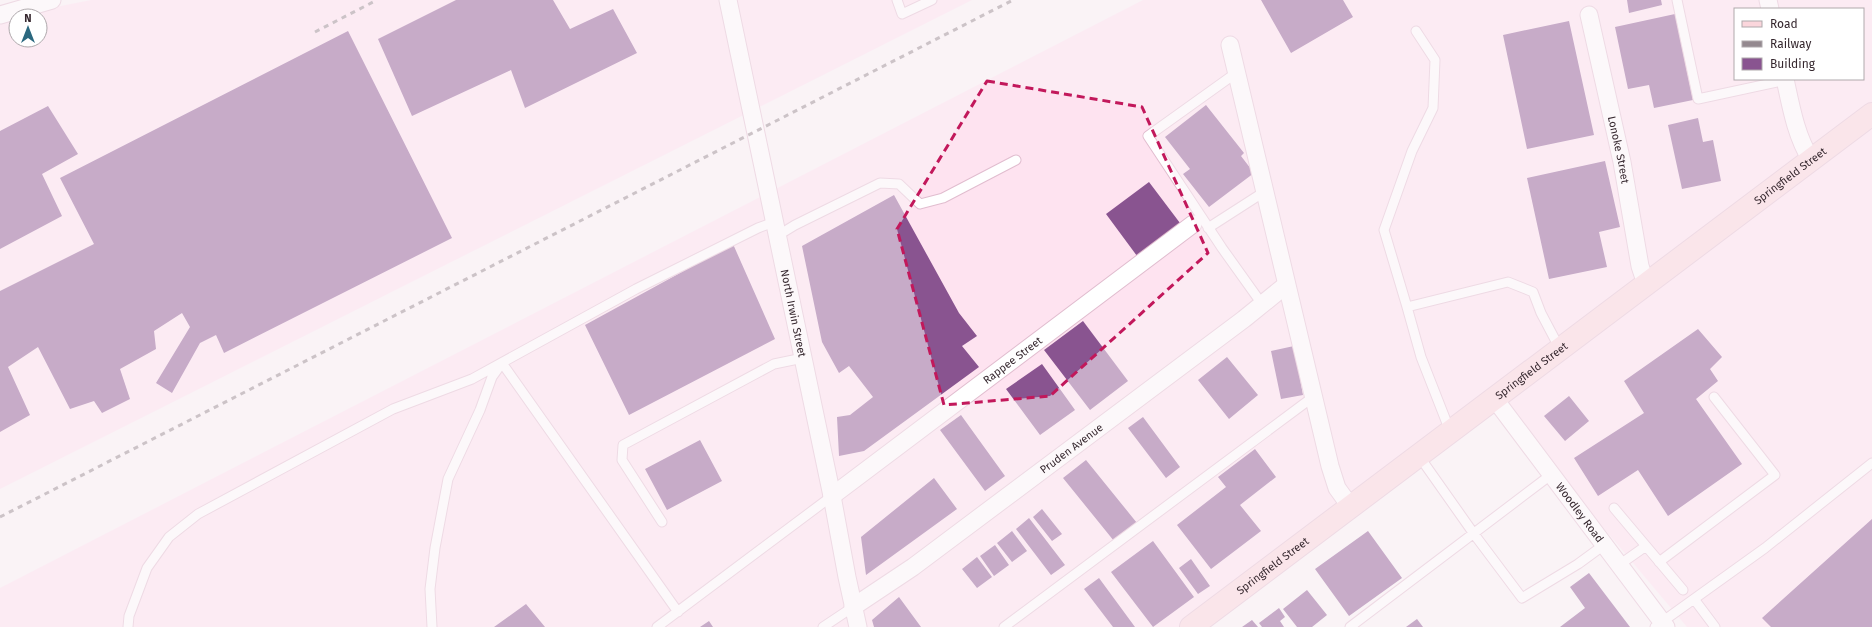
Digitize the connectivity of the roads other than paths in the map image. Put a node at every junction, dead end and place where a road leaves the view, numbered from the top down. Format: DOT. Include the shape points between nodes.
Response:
graph roads {
  1 [pos="52,0"];
  2 [pos="728,0"];
  3 [pos="897,0"];
  4 [pos="932,0"];
  5 [pos="1677,0"];
  6 [pos="0,15"];
  7 [pos="1589,15"];
  8 [pos="1416,31"];
  9 [pos="1230,45"];
  10 [pos="1236,73"];
  11 [pos="1781,80"];
  12 [pos="1785,80"];
  13 [pos="1872,114"];
  14 [pos="1016,160"];
  15 [pos="1811,160"];
  16 [pos="1264,192"];
  17 [pos="1200,226"];
  18 [pos="776,229"];
  19 [pos="1650,283"];
  20 [pos="1286,285"];
  21 [pos="1262,304"];
  22 [pos="1407,307"];
  23 [pos="1560,349"];
  24 [pos="803,358"];
  25 [pos="502,363"];
  26 [pos="1313,397"];
  27 [pos="1714,397"];
  28 [pos="1494,398"];
  29 [pos="1450,431"];
  30 [pos="1418,454"];
  31 [pos="1872,463"];
  32 [pos="1552,474"];
  33 [pos="832,496"];
  34 [pos="1350,506"];
  35 [pos="1614,508"];
  36 [pos="662,522"];
  37 [pos="1474,534"];
  38 [pos="1604,546"];
  39 [pos="1646,546"];
  40 [pos="1659,562"];
  41 [pos="1619,564"];
  42 [pos="1683,590"];
  43 [pos="1694,599"];
  44 [pos="854,607"];
  45 [pos="678,612"];
  46 [pos="1661,625"];
  47 [pos="128,627"];
  48 [pos="432,627"];
  49 [pos="657,627"];
  50 [pos="823,627"];
  51 [pos="858,627"];
  52 [pos="1004,627"];
  53 [pos="1191,627"];
  54 [pos="1350,627"];
  55 [pos="1715,627"];
  1 -- 6 [label="street"];
  2 -- 18 [label="street, North Irwin Street"];
  3 -- 4 [label="lane" via="902,14"];
  5 -- 11 [label="lane" via="1698,99"];
  7 -- 19 [label="street, Lonoke Street" via="1622,162 1640,266"];
  8 -- 22 [label="lane" via="1435,60 1433,108 1412,151 1384,230"];
  9 -- 10 [label="street"];
  10 -- 16 [label="street"];
  10 -- 17 [label="lane" via="1148,136"];
  12 -- 15 [label="street" via="1803,148"];
  13 -- 15 [label="main road, Springfield Street"];
  14 -- 18 [label="lane" via="943,198 920,204 899,184 880,183 795,225"];
  15 -- 19 [label="main road, Springfield Street"];
  16 -- 17 [label="lane"];
  16 -- 20 [label="street"];
  17 -- 21 [label="lane"];
  17 -- 33 [label="street, Rappee Street"];
  18 -- 24 [label="street, North Irwin Street"];
  18 -- 25 [label="lane" via="758,228 636,289"];
  19 -- 23 [label="main road, Springfield Street"];
  20 -- 21 [label="street, Pruden Avenue"];
  20 -- 26 [label="street"];
  21 -- 44 [label="street, Pruden Avenue" via="913,567"];
  22 -- 23 [label="lane" via="1508,282 1533,292"];
  22 -- 29 [label="lane" via="1421,357"];
  23 -- 28 [label="main road, Springfield Street"];
  24 -- 33 [label="street, North Irwin Street"];
  24 -- 36 [label="lane" via="774,364 623,445 622,460"];
  25 -- 45 [label="lane"];
  25 -- 47 [label="lane" via="472,380 393,409 198,514 169,536 147,568 129,616"];
  25 -- 48 [label="lane" via="492,377 480,410 448,479 431,575"];
  26 -- 34 [label="street" via="1337,488"];
  26 -- 52 [label="lane"];
  27 -- 40 [label="lane" via="1775,475"];
  28 -- 29 [label="main road, Springfield Street"];
  28 -- 32 [label="street, Woodley Road"];
  29 -- 30 [label="main road, Springfield Street"];
  30 -- 34 [label="main road, Springfield Street"];
  30 -- 37 [label="lane"];
  31 -- 43 [label="lane" via="1765,548"];
  32 -- 37 [label="lane"];
  32 -- 38 [label="street, Woodley Road"];
  33 -- 44 [label="street, North Irwin Street"];
  33 -- 45 [label="lane"];
  34 -- 53 [label="main road, Springfield Street"];
  35 -- 39 [label="lane"];
  37 -- 38 [label="lane" via="1522,598"];
  37 -- 54 [label="lane"];
  38 -- 41 [label="street, Woodley Road"];
  39 -- 40 [label="lane"];
  39 -- 41 [label="lane"];
  40 -- 42 [label="lane"];
  41 -- 46 [label="street, Woodley Road"];
  43 -- 46 [label="lane"];
  43 -- 55 [label="lane"];
  44 -- 50 [label="lane"];
  44 -- 51 [label="street, North Irwin Street"];
  45 -- 49 [label="lane"];
}
